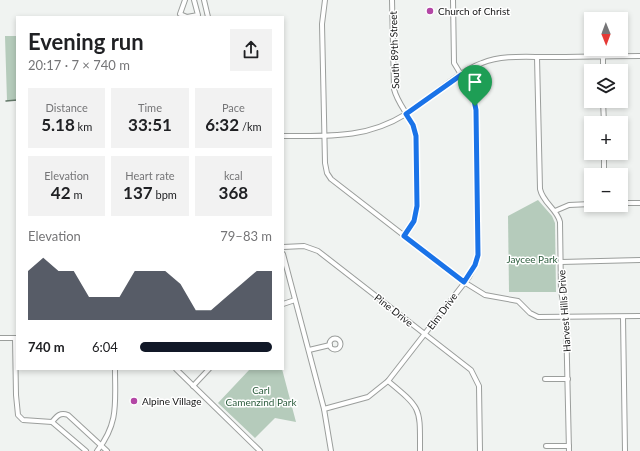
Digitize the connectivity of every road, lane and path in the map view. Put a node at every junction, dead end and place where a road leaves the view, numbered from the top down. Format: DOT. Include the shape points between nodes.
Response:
graph roads {
  1 [pos="185,0"];
  2 [pos="194,0"];
  3 [pos="204,0"];
  4 [pos="325,0"];
  5 [pos="392,0"];
  6 [pos="453,0"];
  7 [pos="185,16"];
  8 [pos="192,16"];
  9 [pos="208,16"];
  10 [pos="603,56"];
  11 [pos="628,56"];
  12 [pos="640,56"];
  13 [pos="537,57"];
  14 [pos="603,64"];
  15 [pos="461,75"];
  16 [pos="406,114"];
  17 [pos="284,136"];
  18 [pos="324,136"];
  19 [pos="628,203"];
  20 [pos="640,203"];
  21 [pos="584,204"];
  22 [pos="555,211"];
  23 [pos="404,236"];
  24 [pos="284,247"];
  25 [pos="284,258"];
  26 [pos="640,260"];
  27 [pos="560,262"];
  28 [pos="464,282"];
  29 [pos="295,300"];
  30 [pos="284,304"];
  31 [pos="640,316"];
  32 [pos="623,317"];
  33 [pos="566,318"];
  34 [pos="425,334"];
  35 [pos="0,338"];
  36 [pos="16,338"];
  37 [pos="330,345"];
  38 [pos="309,350"];
  39 [pos="115,370"];
  40 [pos="177,370"];
  41 [pos="208,370"];
  42 [pos="545,379"];
  43 [pos="568,379"];
  44 [pos="388,381"];
  45 [pos="193,386"];
  46 [pos="324,409"];
  47 [pos="52,422"];
  48 [pos="101,445"];
  49 [pos="546,446"];
  50 [pos="569,448"];
  51 [pos="86,451"];
  52 [pos="96,451"];
  53 [pos="107,451"];
  54 [pos="260,451"];
  55 [pos="331,451"];
  56 [pos="420,451"];
  57 [pos="480,451"];
  58 [pos="625,451"];
  1 -- 7 [label="street" via="180,14"];
  2 -- 8 [label="street" via="198,15"];
  3 -- 9 [label="street"];
  4 -- 18 [label="street" via="322,24"];
  5 -- 16 [label="street, South 89th Street" via="394,85 396,97"];
  6 -- 15 [label="street, Elm Drive" via="454,60"];
  10 -- 13 [label="street"];
  10 -- 14 [label="street"];
  11 -- 12 [label="street"];
  13 -- 15 [label="street" via="489,61"];
  13 -- 22 [label="street, Harvest Hills Drive" via="540,187 544,199"];
  15 -- 16 [label="street"];
  15 -- 28 [label="street, Elm Drive" via="473,95 476,110 478,208 478,255"];
  16 -- 18 [label="street" via="365,133"];
  16 -- 23 [label="street, South 89th Street" via="416,136 417,202 414,221"];
  17 -- 18 [label="street"];
  18 -- 23 [label="street" via="325,167 330,178"];
  19 -- 20 [label="street"];
  21 -- 22 [label="street" via="569,205"];
  22 -- 27 [label="street, Harvest Hills Drive" via="560,222"];
  23 -- 28 [label="street"];
  24 -- 34 [label="street, Pine Drive" via="300,245 318,251"];
  25 -- 29 [label="street"];
  26 -- 27 [label="street"];
  27 -- 33 [label="street, Harvest Hills Drive" via="561,291"];
  28 -- 33 [label="street" via="485,295 518,301 536,316"];
  28 -- 34 [label="street, Elm Drive"];
  29 -- 30 [label="street"];
  29 -- 38 [label="street"];
  31 -- 32 [label="street"];
  32 -- 33 [label="street"];
  32 -- 58 [label="street"];
  33 -- 43 [label="street, Harvest Hills Drive"];
  34 -- 44 [label="street, Elm Drive"];
  34 -- 57 [label="street, Pine Drive" via="468,367 477,378 480,391"];
  35 -- 36 [label="street"];
  36 -- 47 [label="street" via="18,415 24,420"];
  37 -- 38 [label="street"];
  38 -- 46 [label="street"];
  39 -- 48 [label="street" via="114,420 109,434"];
  40 -- 45 [label="street"];
  41 -- 45 [label="street"];
  42 -- 43 [label="street"];
  43 -- 50 [label="street, Harvest Hills Drive"];
  44 -- 46 [label="street, Elm Drive" via="368,397"];
  44 -- 56 [label="street" via="412,401 417,409 420,419"];
  45 -- 54 [label="street"];
  46 -- 55 [label="street"];
  47 -- 48 [label="street" via="58,415 68,415"];
  47 -- 51 [label="street"];
  48 -- 52 [label="street"];
  48 -- 53 [label="street"];
  49 -- 50 [label="street"];
}
